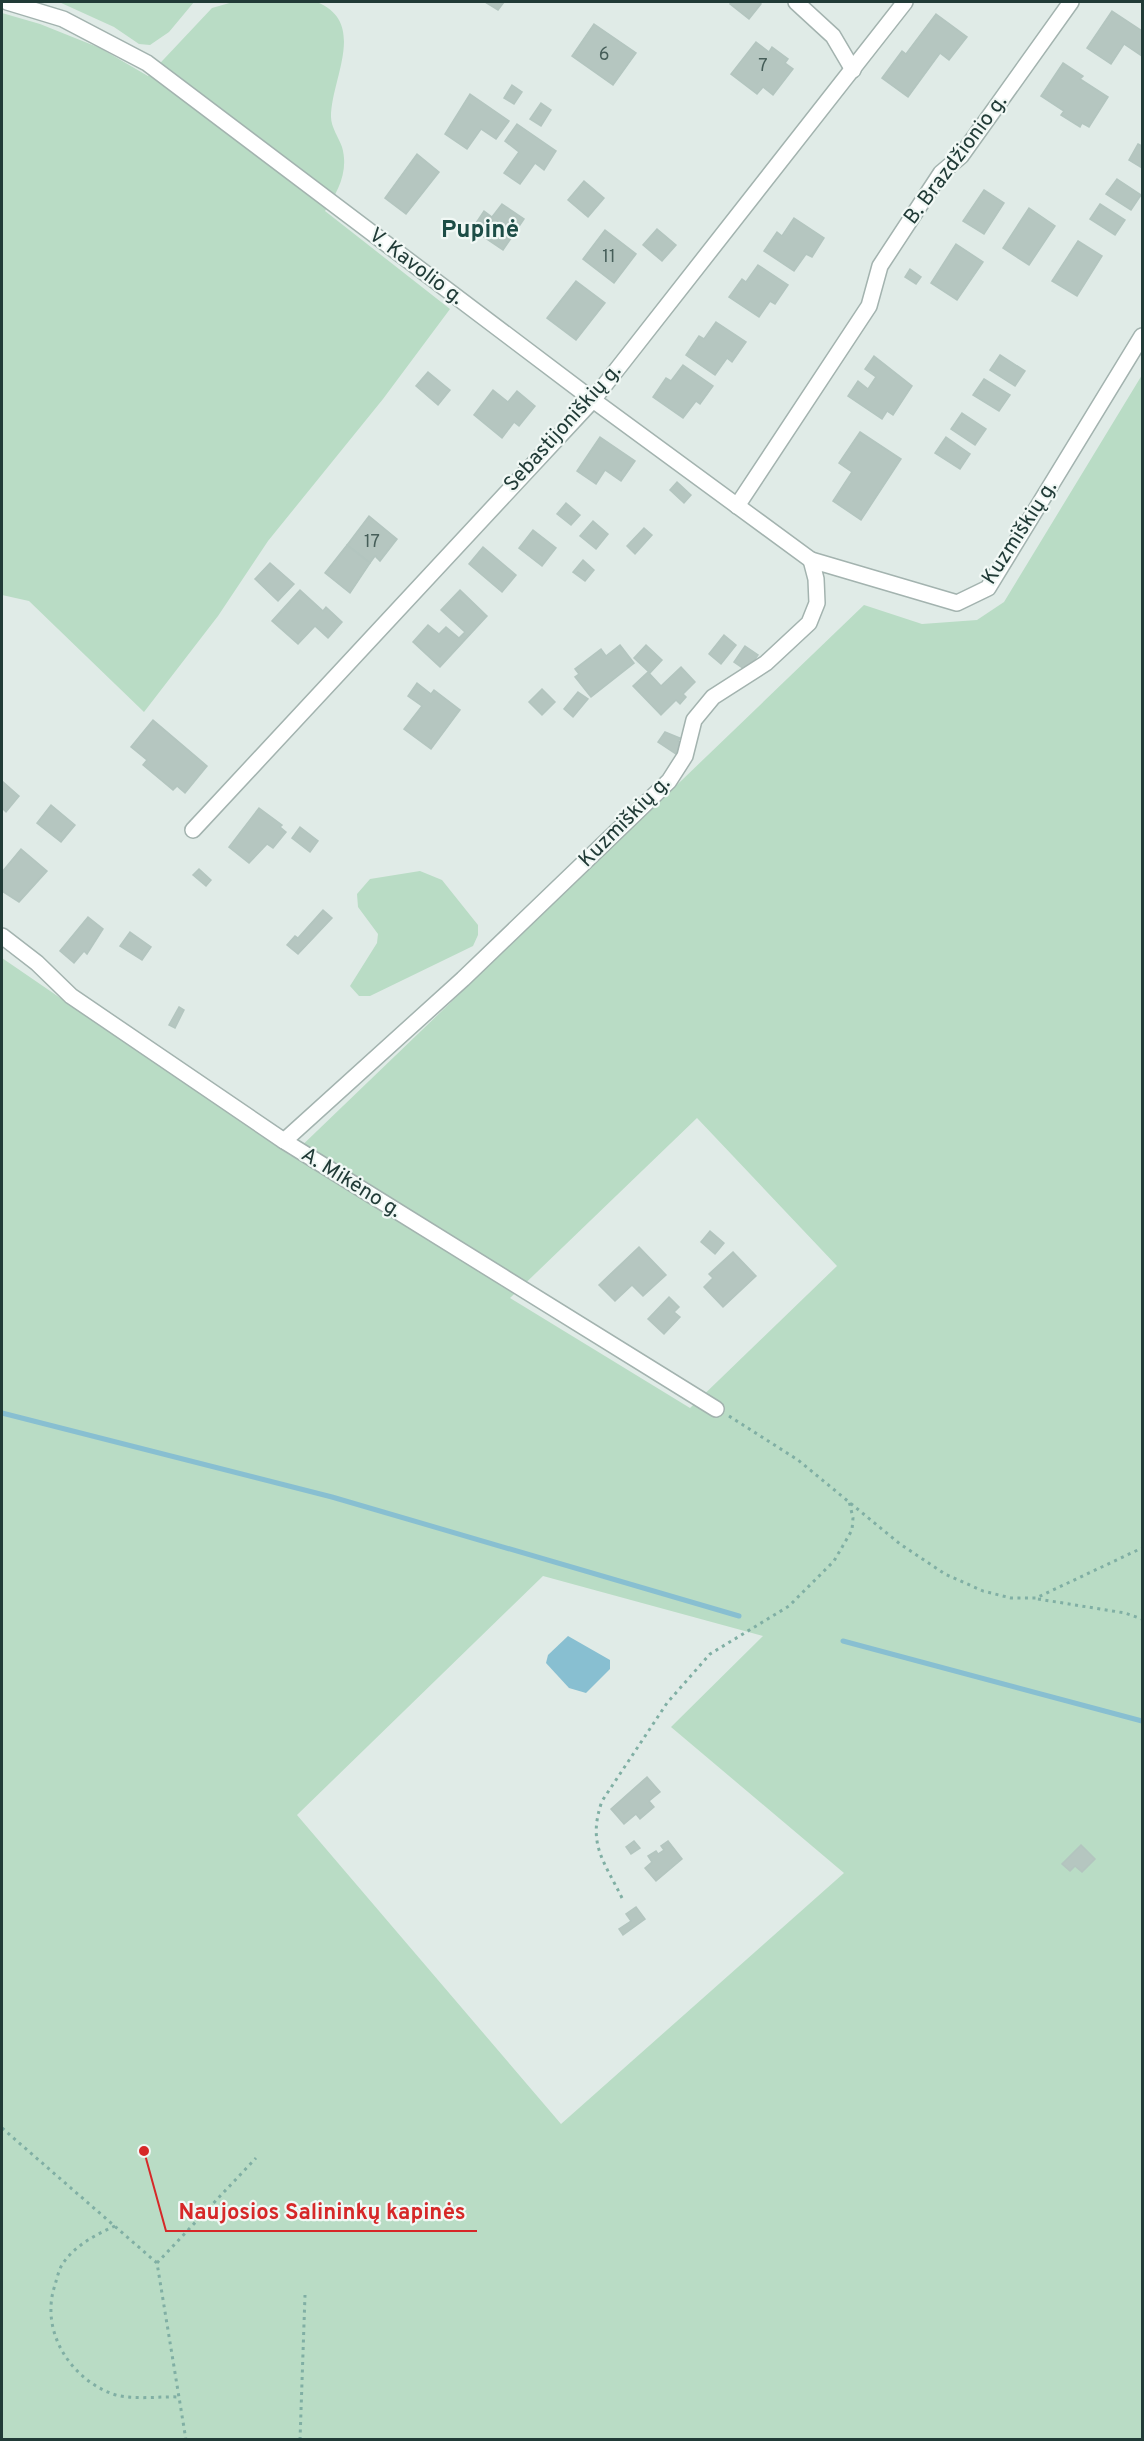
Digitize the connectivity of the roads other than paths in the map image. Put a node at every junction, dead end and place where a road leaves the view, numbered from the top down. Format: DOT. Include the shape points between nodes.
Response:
graph roads {
  1 [pos="7,2"];
  2 [pos="796,2"];
  3 [pos="905,2"];
  4 [pos="1071,2"];
  5 [pos="853,70"];
  6 [pos="1143,336"];
  7 [pos="593,400"];
  8 [pos="737,506"];
  9 [pos="811,560"];
  10 [pos="193,830"];
  11 [pos="2,936"];
  12 [pos="284,1141"];
  13 [pos="716,1408"];
  1 -- 7 [label="street, V. Kavolio g." via="63,19 147,63"];
  2 -- 5 [label="street" via="833,36"];
  3 -- 5 [label="street, Sebastijoniškių g."];
  4 -- 8 [label="street, B. Brazdžionio g." via="961,156 941,173 880,266 869,306"];
  5 -- 7 [label="street, Sebastijoniškių g."];
  6 -- 9 [label="street, Kuzmiškių g." via="988,588 957,603"];
  7 -- 8 [label="street, V. Kavolio g."];
  7 -- 10 [label="street, Sebastijoniškių g."];
  8 -- 9 [label="street, V. Kavolio g."];
  9 -- 12 [label="street, Kuzmiškių g." via="817,603 809,623 766,663 713,697 694,720 685,756 669,781 463,979"];
  11 -- 12 [label="street, A. Mikėno g." via="71,996"];
  12 -- 13 [label="street, A. Mikėno g."];
}
